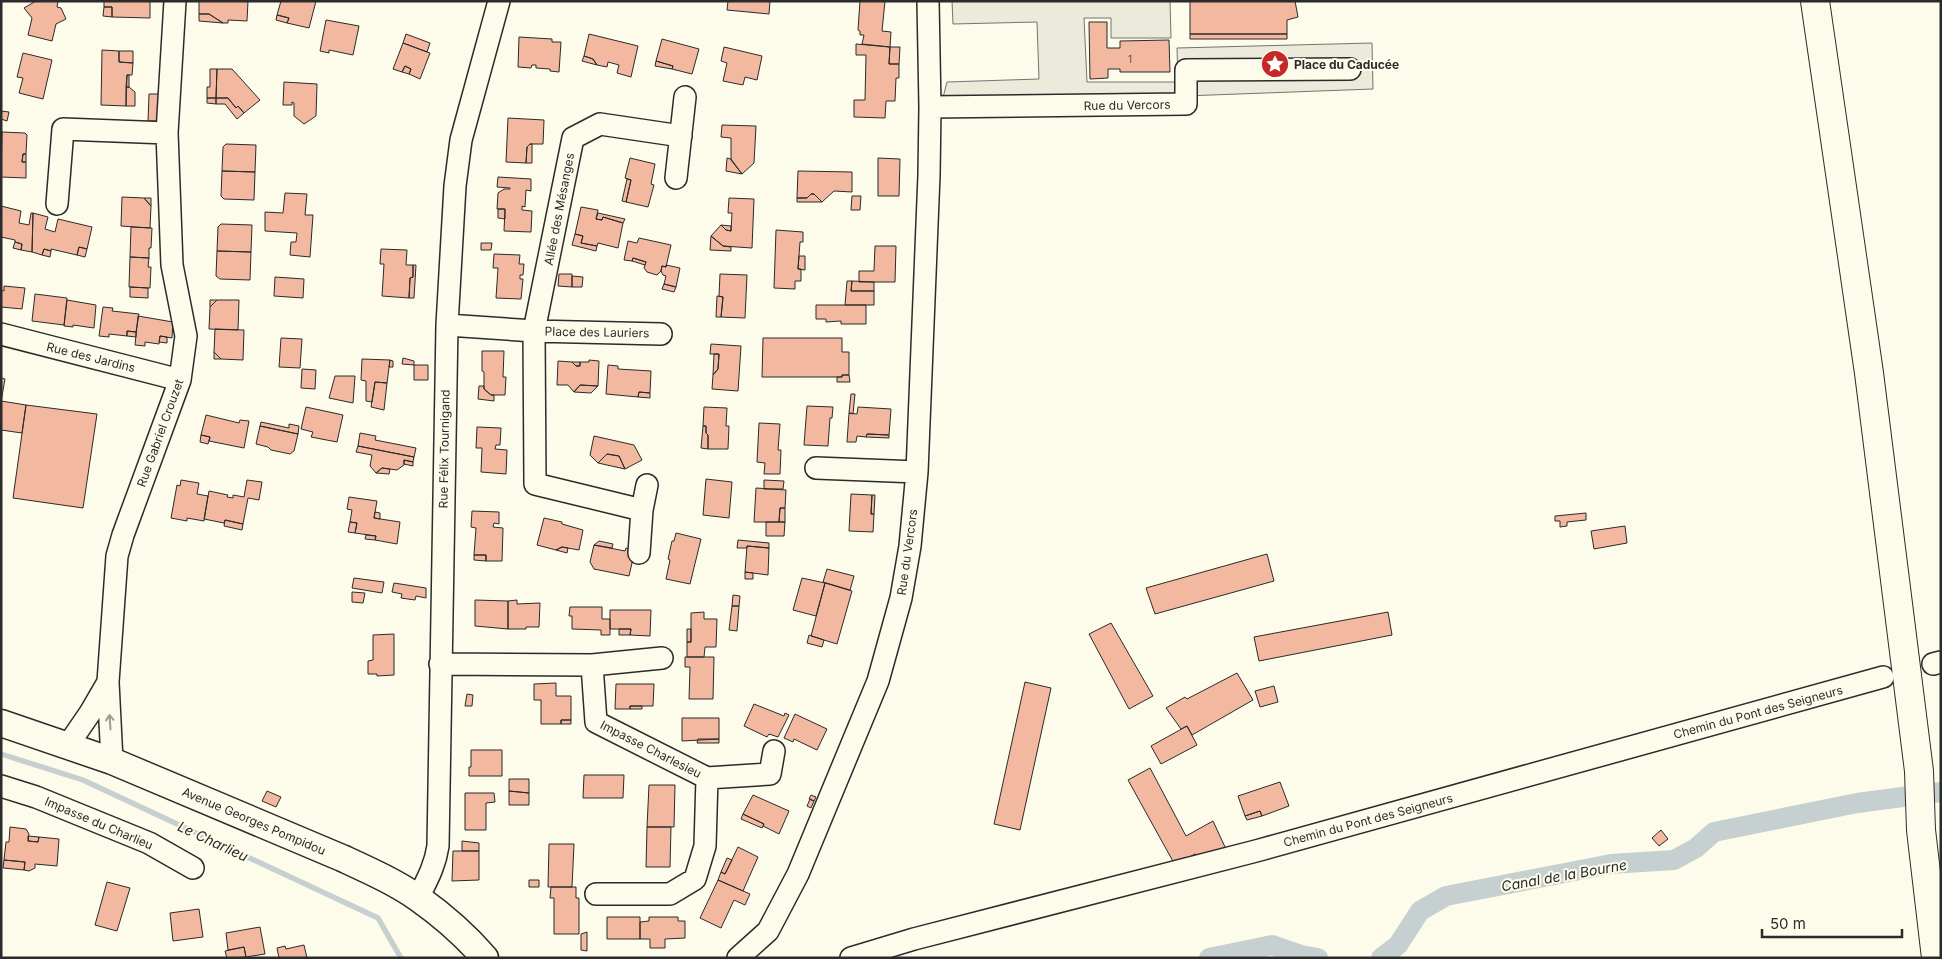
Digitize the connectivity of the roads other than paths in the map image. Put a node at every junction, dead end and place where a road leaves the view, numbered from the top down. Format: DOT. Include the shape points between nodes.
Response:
graph roads {
  1 [pos="175,1"];
  2 [pos="499,1"];
  3 [pos="928,1"];
  4 [pos="1806,1"];
  5 [pos="1815,1"];
  6 [pos="1825,1"];
  7 [pos="1350,69"];
  8 [pos="1827,82"];
  9 [pos="685,97"];
  10 [pos="930,107"];
  11 [pos="167,133"];
  12 [pos="681,136"];
  13 [pos="676,178"];
  14 [pos="57,204"];
  15 [pos="447,325"];
  16 [pos="534,331"];
  17 [pos="1,334"];
  18 [pos="661,334"];
  19 [pos="180,380"];
  20 [pos="816,468"];
  21 [pos="917,472"];
  22 [pos="647,485"];
  23 [pos="642,510"];
  24 [pos="639,553"];
  25 [pos="662,658"];
  26 [pos="440,664"];
  27 [pos="592,664"];
  28 [pos="1882,677"];
  29 [pos="108,682"];
  30 [pos="1,723"];
  31 [pos="68,744"];
  32 [pos="774,751"];
  33 [pos="112,761"];
  34 [pos="1919,771"];
  35 [pos="707,778"];
  36 [pos="1,786"];
  37 [pos="193,868"];
  38 [pos="596,894"];
  39 [pos="1941,894"];
  40 [pos="418,898"];
  41 [pos="485,958"];
  42 [pos="738,958"];
  43 [pos="851,958"];
  44 [pos="1936,958"];
  1 -- 11 [label="street, Rue Gabriel Crouzet"];
  2 -- 15 [label="street, Rue Félix Tournigand" via="461,140 455,186"];
  3 -- 10 [label="street, Rue du Vercors"];
  4 -- 8 [label="highway"];
  5 -- 8 [label="highway"];
  6 -- 8 [label="highway"];
  7 -- 10 [label="street, Rue du Vercors" via="1186,70 1186,104"];
  8 -- 34 [label="highway" via="1869,373"];
  9 -- 12 [label="street"];
  10 -- 21 [label="street, Rue du Vercors"];
  11 -- 14 [label="street" via="62,129"];
  11 -- 19 [label="street, Rue Gabriel Crouzet" via="172,265 186,336"];
  12 -- 13 [label="street"];
  12 -- 16 [label="street, Allée des Mésanges" via="600,124 573,138"];
  15 -- 16 [label="street, Place des Lauriers"];
  15 -- 26 [label="street, Rue Félix Tournigand"];
  16 -- 18 [label="street, Place des Lauriers"];
  16 -- 23 [label="street" via="536,484"];
  17 -- 19 [label="street, Rue des Jardins"];
  19 -- 29 [label="street, Rue Gabriel Crouzet" via="117,556"];
  20 -- 21 [label="street"];
  21 -- 42 [label="street, Rue du Vercors" via="901,598 878,681 788,895 768,930"];
  22 -- 23 [label="street"];
  23 -- 24 [label="street"];
  25 -- 27 [label="street"];
  26 -- 27 [label="street"];
  26 -- 40 [label="street, Rue Félix Tournigand" via="438,846 430,878"];
  27 -- 35 [label="street, Impasse Charlesieu" via="596,722"];
  28 -- 43 [label="street, Chemin du Pont des Seigneurs"];
  29 -- 31 [label="street, Rue Gabriel Crouzet"];
  33 -- 29 [label="street, Rue Gabriel Crouzet, one-way"];
  30 -- 31 [label="main road, Avenue Georges Pompidou"];
  31 -- 33 [label="main road, Avenue Georges Pompidou"];
  32 -- 35 [label="street" via="770,774"];
  33 -- 40 [label="main road, Avenue Georges Pompidou" via="342,858"];
  34 -- 39 [label="highway" via="1933,828"];
  34 -- 44 [label="highway"];
  35 -- 38 [label="street, Impasse Charlesieu" via="706,846 695,879 670,894"];
  36 -- 37 [label="street, Impasse du Charlieu" via="149,843"];
  40 -- 41 [label="main road, Avenue Georges Pompidou"];
}
